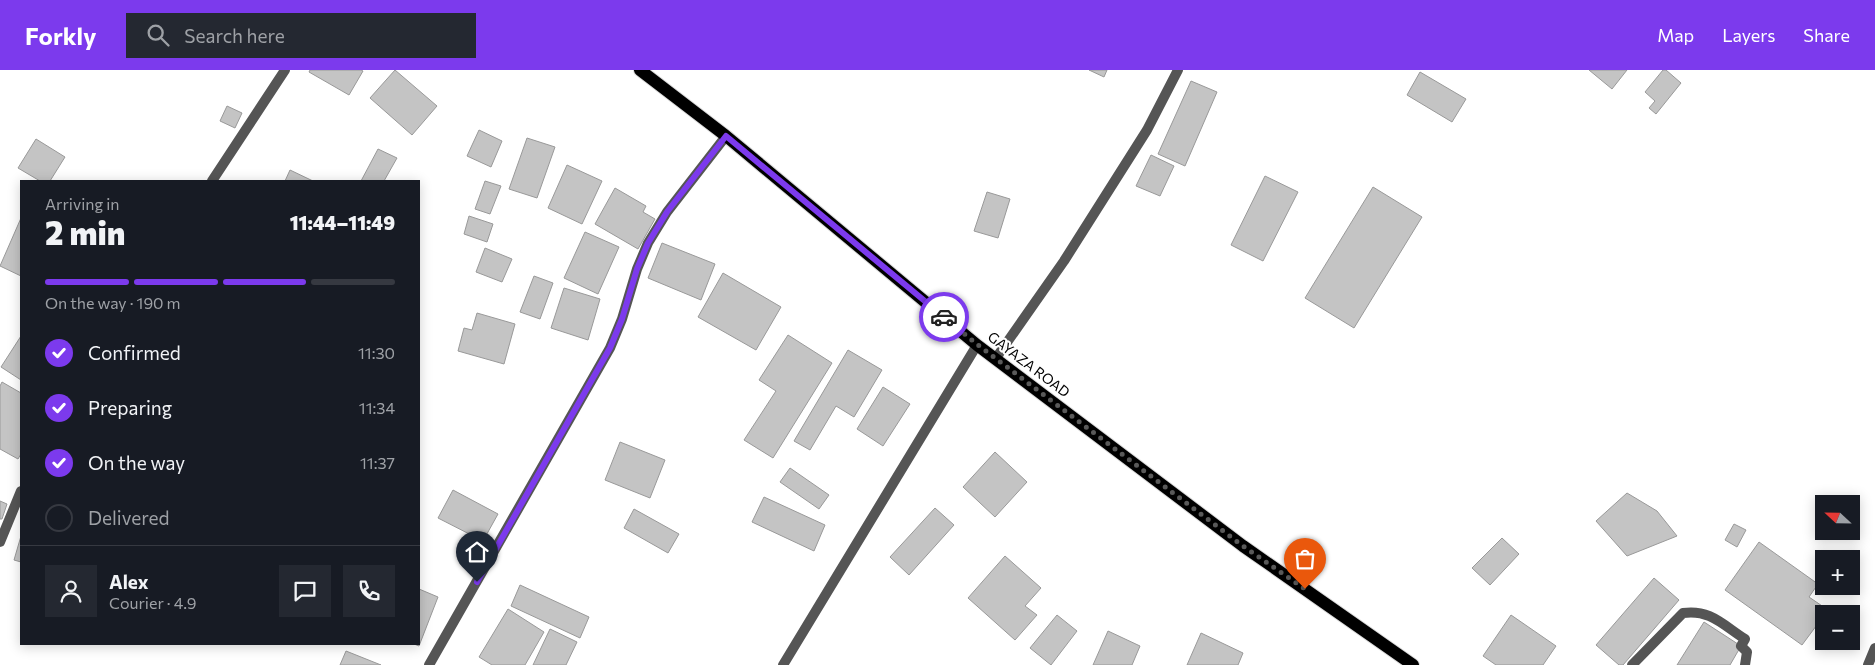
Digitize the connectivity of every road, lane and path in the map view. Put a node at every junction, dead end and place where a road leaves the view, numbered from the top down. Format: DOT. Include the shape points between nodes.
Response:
graph roads {
  1 [pos="285,70"];
  2 [pos="640,70"];
  3 [pos="1178,70"];
  4 [pos="726,136"];
  5 [pos="213,180"];
  6 [pos="978,345"];
  7 [pos="996,358"];
  8 [pos="20,493"];
  9 [pos="0,542"];
  10 [pos="1875,648"];
  11 [pos="429,665"];
  12 [pos="783,665"];
  13 [pos="1413,665"];
  14 [pos="1632,665"];
  15 [pos="1746,665"];
  16 [pos="1868,665"];
  1 -- 5 [label="street"];
  2 -- 4 [label="main road, GAYAZA ROAD"];
  3 -- 7 [label="street" via="1147,130 1069,253"];
  4 -- 6 [label="main road, GAYAZA ROAD"];
  4 -- 11 [label="street" via="667,212 648,243 610,348"];
  6 -- 7 [label="main road, GAYAZA ROAD"];
  6 -- 12 [label="street"];
  7 -- 13 [label="main road, GAYAZA ROAD" via="1243,546"];
  8 -- 9 [label="street"];
  10 -- 16 [label="street"];
  14 -- 15 [label="street" via="1683,613 1694,611 1706,613 1745,639 1742,646 1747,652"];
}
